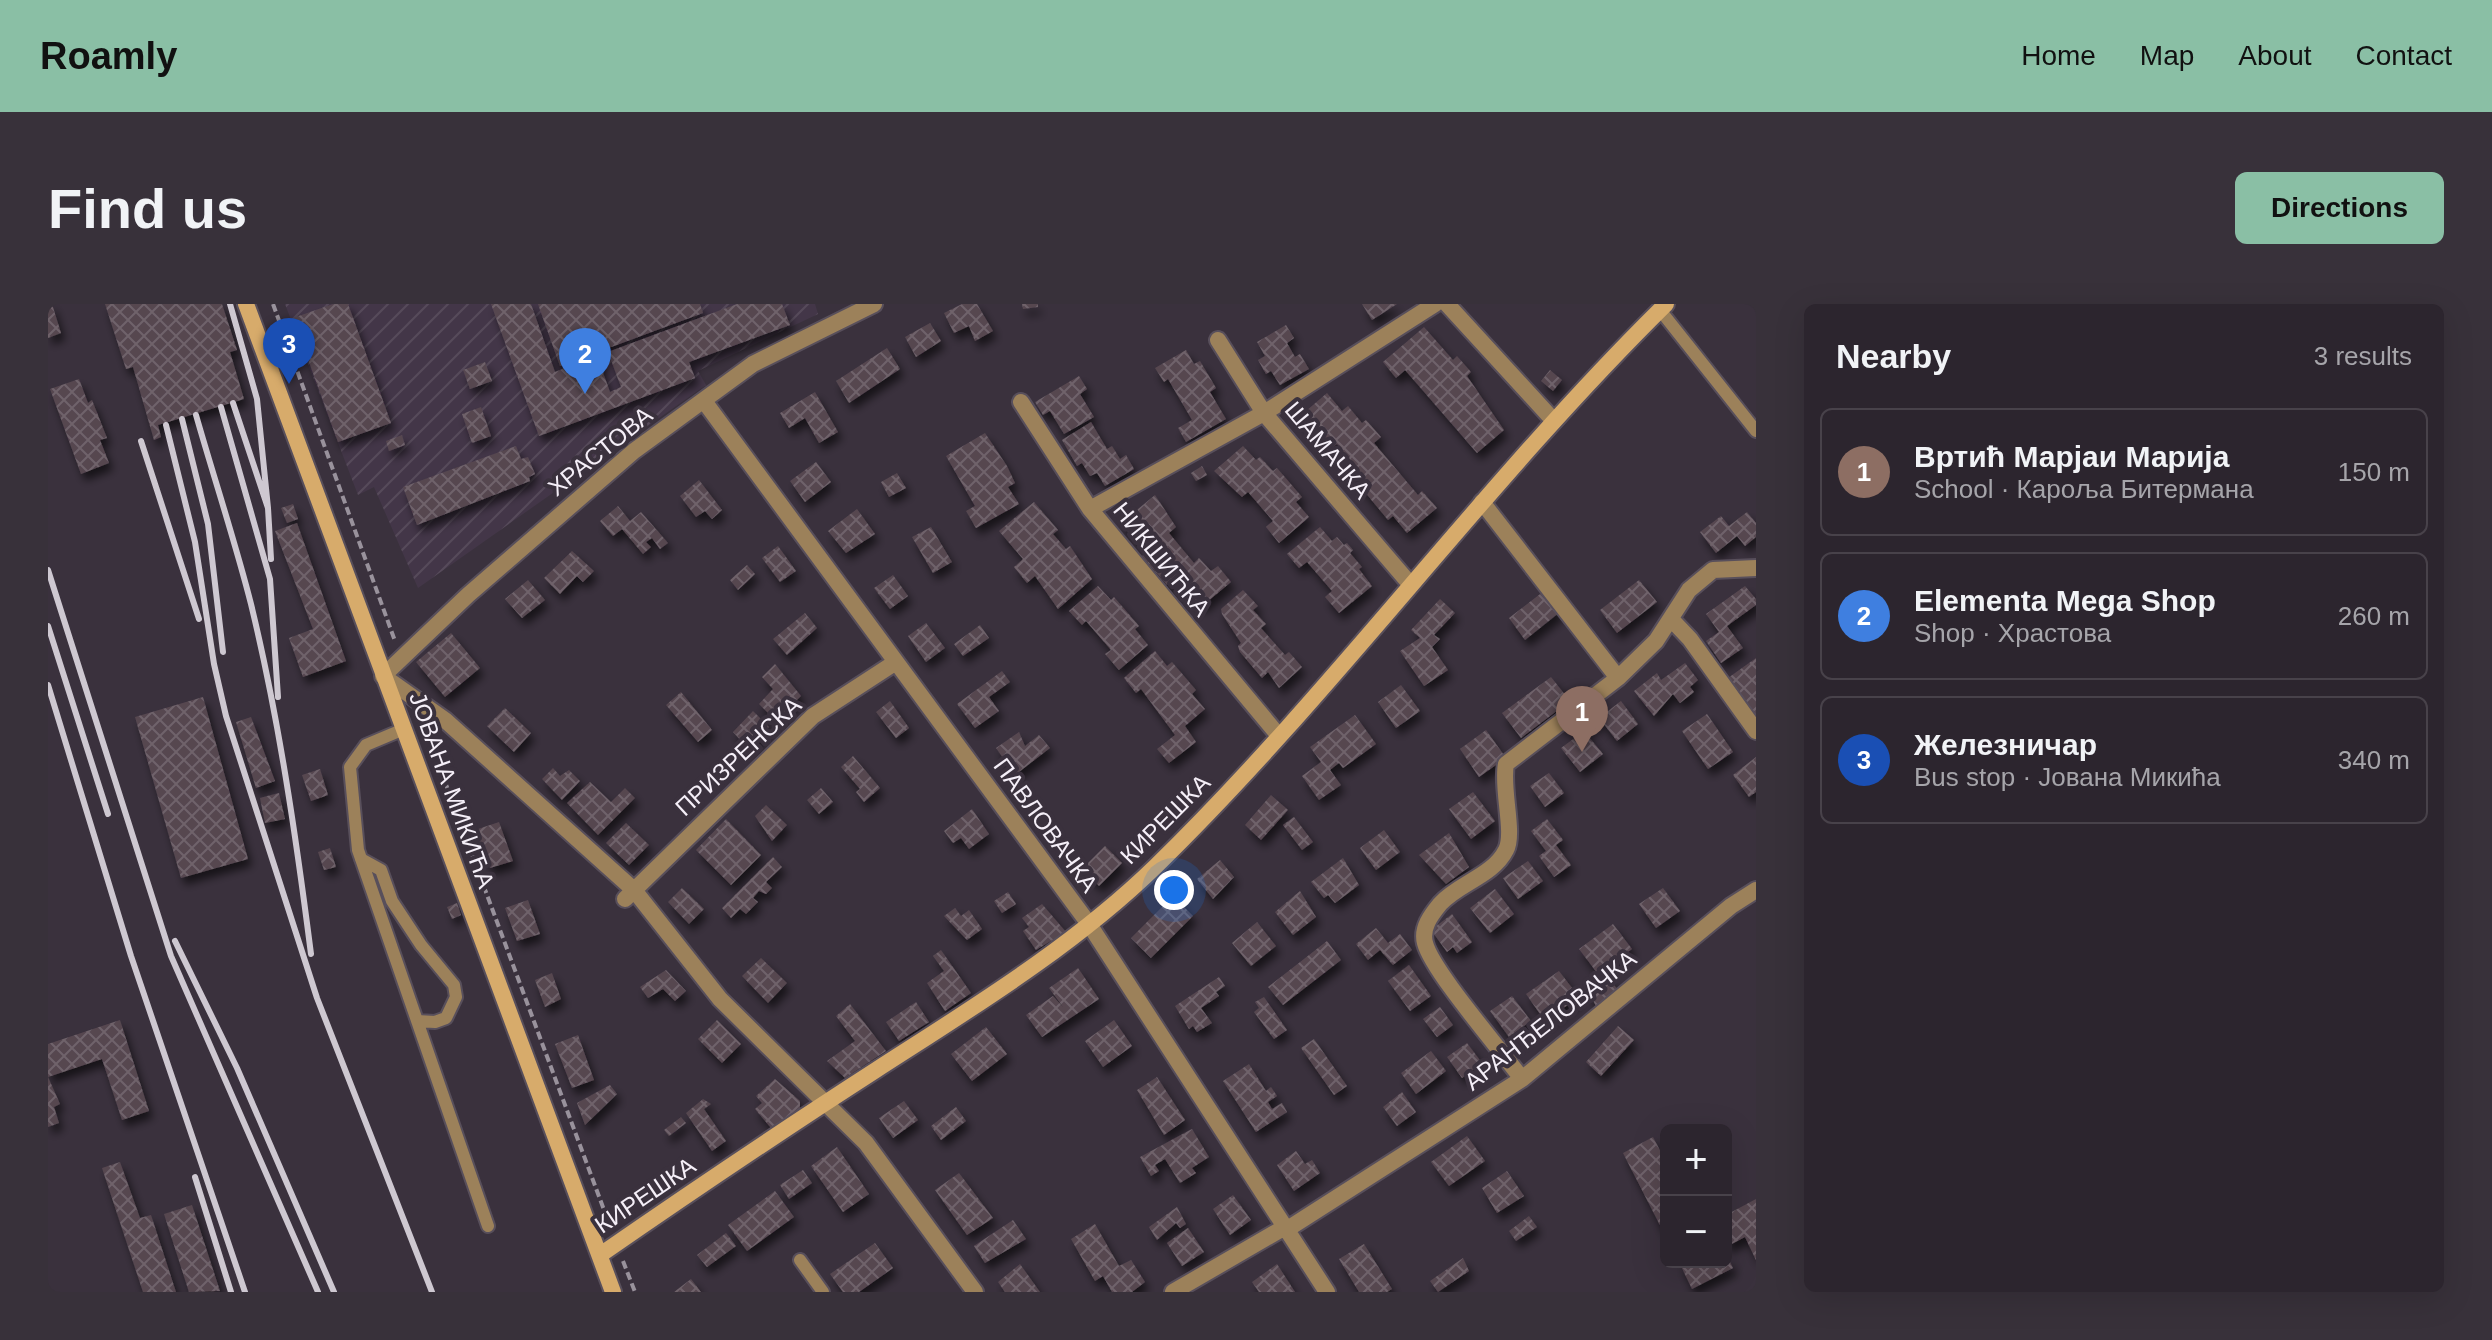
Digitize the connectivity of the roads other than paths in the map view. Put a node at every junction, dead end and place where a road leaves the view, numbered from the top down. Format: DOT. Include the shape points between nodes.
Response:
graph roads {
  1 [pos="246,304"];
  2 [pos="874,304"];
  3 [pos="1435,304"];
  4 [pos="1447,304"];
  5 [pos="1663,307"];
  6 [pos="1218,340"];
  7 [pos="704,401"];
  8 [pos="1021,402"];
  9 [pos="1264,413"];
  10 [pos="1554,421"];
  11 [pos="1756,431"];
  12 [pos="1482,502"];
  13 [pos="1090,509"];
  14 [pos="1756,568"];
  15 [pos="1410,584"];
  16 [pos="1671,619"];
  17 [pos="896,662"];
  18 [pos="383,676"];
  19 [pos="1618,678"];
  20 [pos="404,729"];
  21 [pos="1756,731"];
  22 [pos="1279,736"];
  23 [pos="361,859"];
  24 [pos="1756,890"];
  25 [pos="629,894"];
  26 [pos="1089,924"];
  27 [pos="417,1021"];
  28 [pos="1522,1079"];
  29 [pos="823,1104"];
  30 [pos="488,1226"];
  31 [pos="1286,1228"];
  32 [pos="600,1255"];
  33 [pos="800,1260"];
  34 [pos="613,1292"];
  35 [pos="823,1292"];
  36 [pos="975,1292"];
  37 [pos="1173,1292"];
  38 [pos="1327,1292"];
  1 -- 18 [label="street, ЈОВАНА МИКИЋА"];
  2 -- 7 [label="street, ХРАСТОВА" via="753,364"];
  3 -- 9 [label="street"];
  4 -- 10 [label="street"];
  5 -- 10 [label="street, КИРЕШКА"];
  5 -- 11 [label="lane"];
  6 -- 9 [label="street, ШАМАЧКА"];
  7 -- 17 [label="street, ПАВЛОВАЧКА"];
  7 -- 18 [label="street, ХРАСТОВА" via="555,518"];
  8 -- 13 [label="street, НИКШИЋКА"];
  9 -- 13 [label="street"];
  9 -- 15 [label="street, ШАМАЧКА"];
  10 -- 12 [label="street, КИРЕШКА"];
  12 -- 15 [label="street, КИРЕШКА"];
  12 -- 19 [label="street"];
  13 -- 22 [label="street, НИКШИЋКА"];
  14 -- 16 [label="street" via="1713,570 1689,590"];
  15 -- 22 [label="street, КИРЕШКА"];
  16 -- 19 [label="street"];
  16 -- 21 [label="street"];
  17 -- 25 [label="street, ПРИЗРЕНСКА" via="813,716"];
  17 -- 26 [label="street, ПАВЛОВАЧКА"];
  18 -- 20 [label="street, ЈОВАНА МИКИЋА"];
  18 -- 25 [label="street" via="445,720"];
  19 -- 28 [label="street" via="1506,764 1502,780 1509,846 1498,862 1442,902 1426,925 1425,942 1436,963"];
  20 -- 23 [label="lane" via="366,745 350,767"];
  20 -- 32 [label="street, ЈОВАНА МИКИЋА"];
  22 -- 26 [label="street, КИРЕШКА" via="1155,867"];
  23 -- 27 [label="lane"];
  23 -- 27 [label="lane" via="381,870 392,901 454,985 456,997 446,1018"];
  24 -- 28 [label="street, АРАНЂЕЛОВАЧКА"];
  25 -- 29 [label="street" via="720,999"];
  26 -- 29 [label="street, КИРЕШКА"];
  26 -- 31 [label="street, ПАВЛОВАЧКА"];
  27 -- 30 [label="lane"];
  28 -- 31 [label="street, АРАНЂЕЛОВАЧКА"];
  29 -- 32 [label="street, КИРЕШКА"];
  29 -- 36 [label="street" via="866,1143"];
  31 -- 37 [label="street, АРАНЂЕЛОВАЧКА"];
  31 -- 38 [label="street, ПАВЛОВАЧКА"];
  32 -- 34 [label="street, ЈОВАНА МИКИЋА"];
  33 -- 35 [label="lane"];
}
